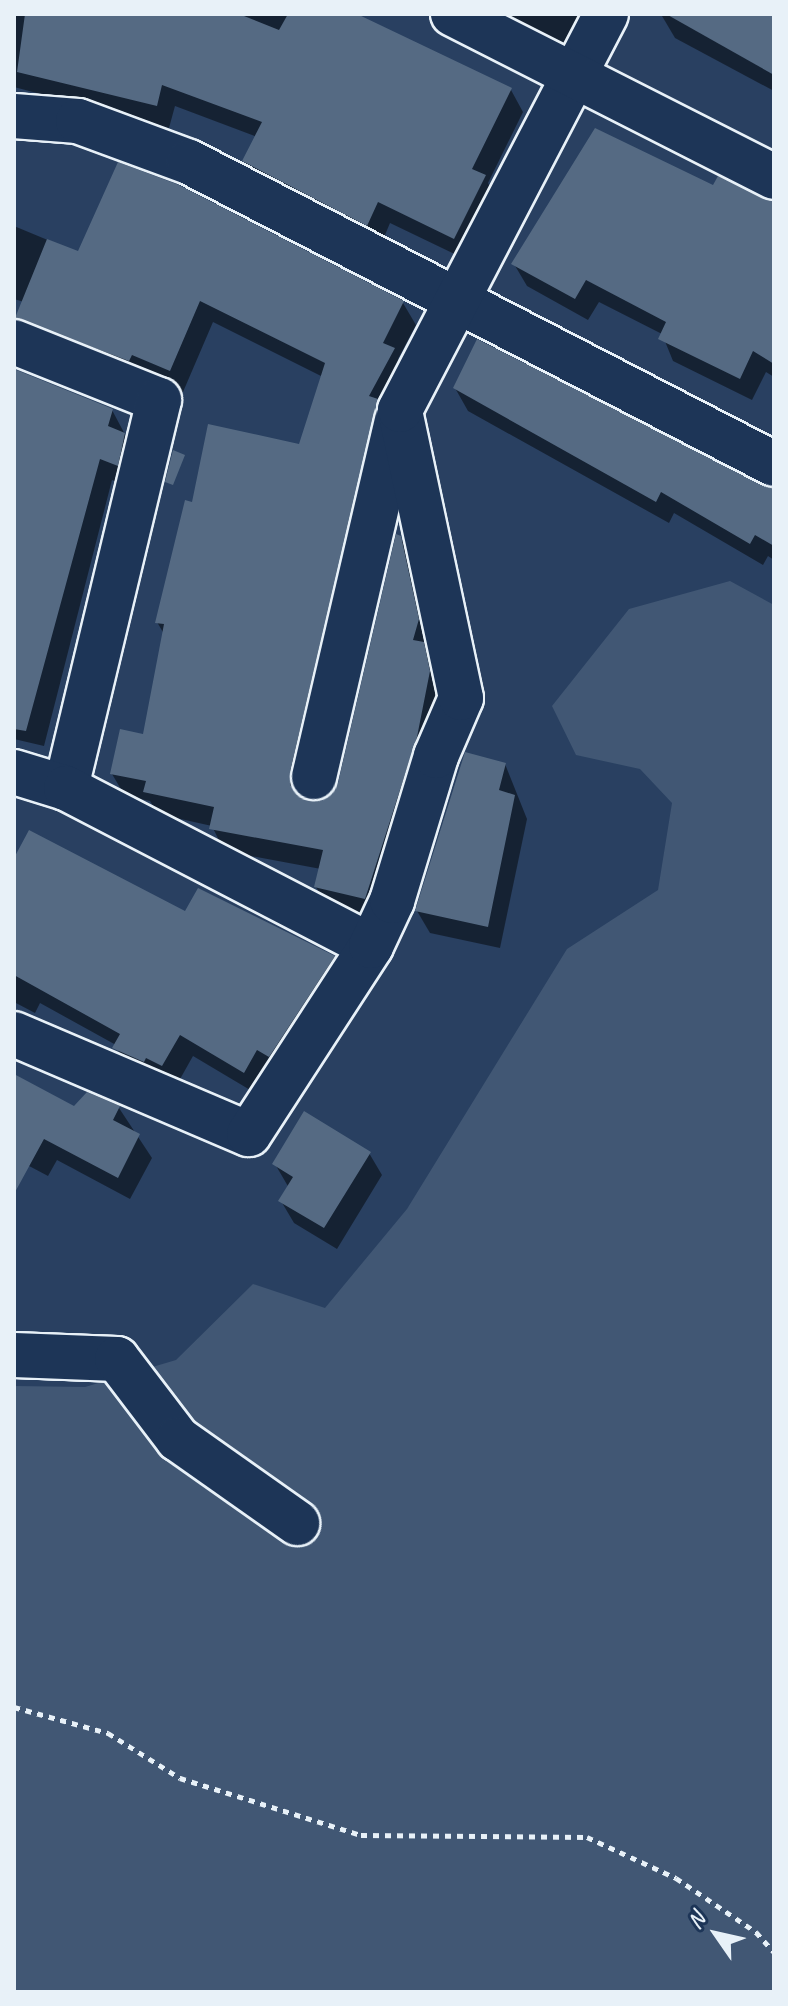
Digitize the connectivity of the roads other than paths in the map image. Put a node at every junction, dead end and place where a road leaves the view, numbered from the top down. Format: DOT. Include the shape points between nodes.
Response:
graph roads {
  1 [pos="453,14"];
  2 [pos="606,14"];
  3 [pos="574,71"];
  4 [pos="14,116"];
  5 [pos="774,177"];
  6 [pos="456,304"];
  7 [pos="14,342"];
  8 [pos="400,410"];
  9 [pos="774,464"];
  10 [pos="15,775"];
  11 [pos="314,777"];
  12 [pos="66,788"];
  13 [pos="371,946"];
  14 [pos="14,1034"];
  15 [pos="14,1355"];
  16 [pos="297,1523"];
  1 -- 3 [label="street"];
  2 -- 3 [label="street"];
  3 -- 5 [label="street"];
  3 -- 6 [label="street"];
  4 -- 6 [label="street" via="78,121 189,162"];
  6 -- 8 [label="street"];
  6 -- 9 [label="street"];
  7 -- 12 [label="street" via="159,400"];
  8 -- 11 [label="street"];
  8 -- 13 [label="street" via="461,698 436,756 392,901"];
  10 -- 12 [label="street"];
  12 -- 13 [label="street"];
  13 -- 14 [label="street" via="249,1134"];
  15 -- 16 [label="street" via="117,1359 178,1439"];
}
